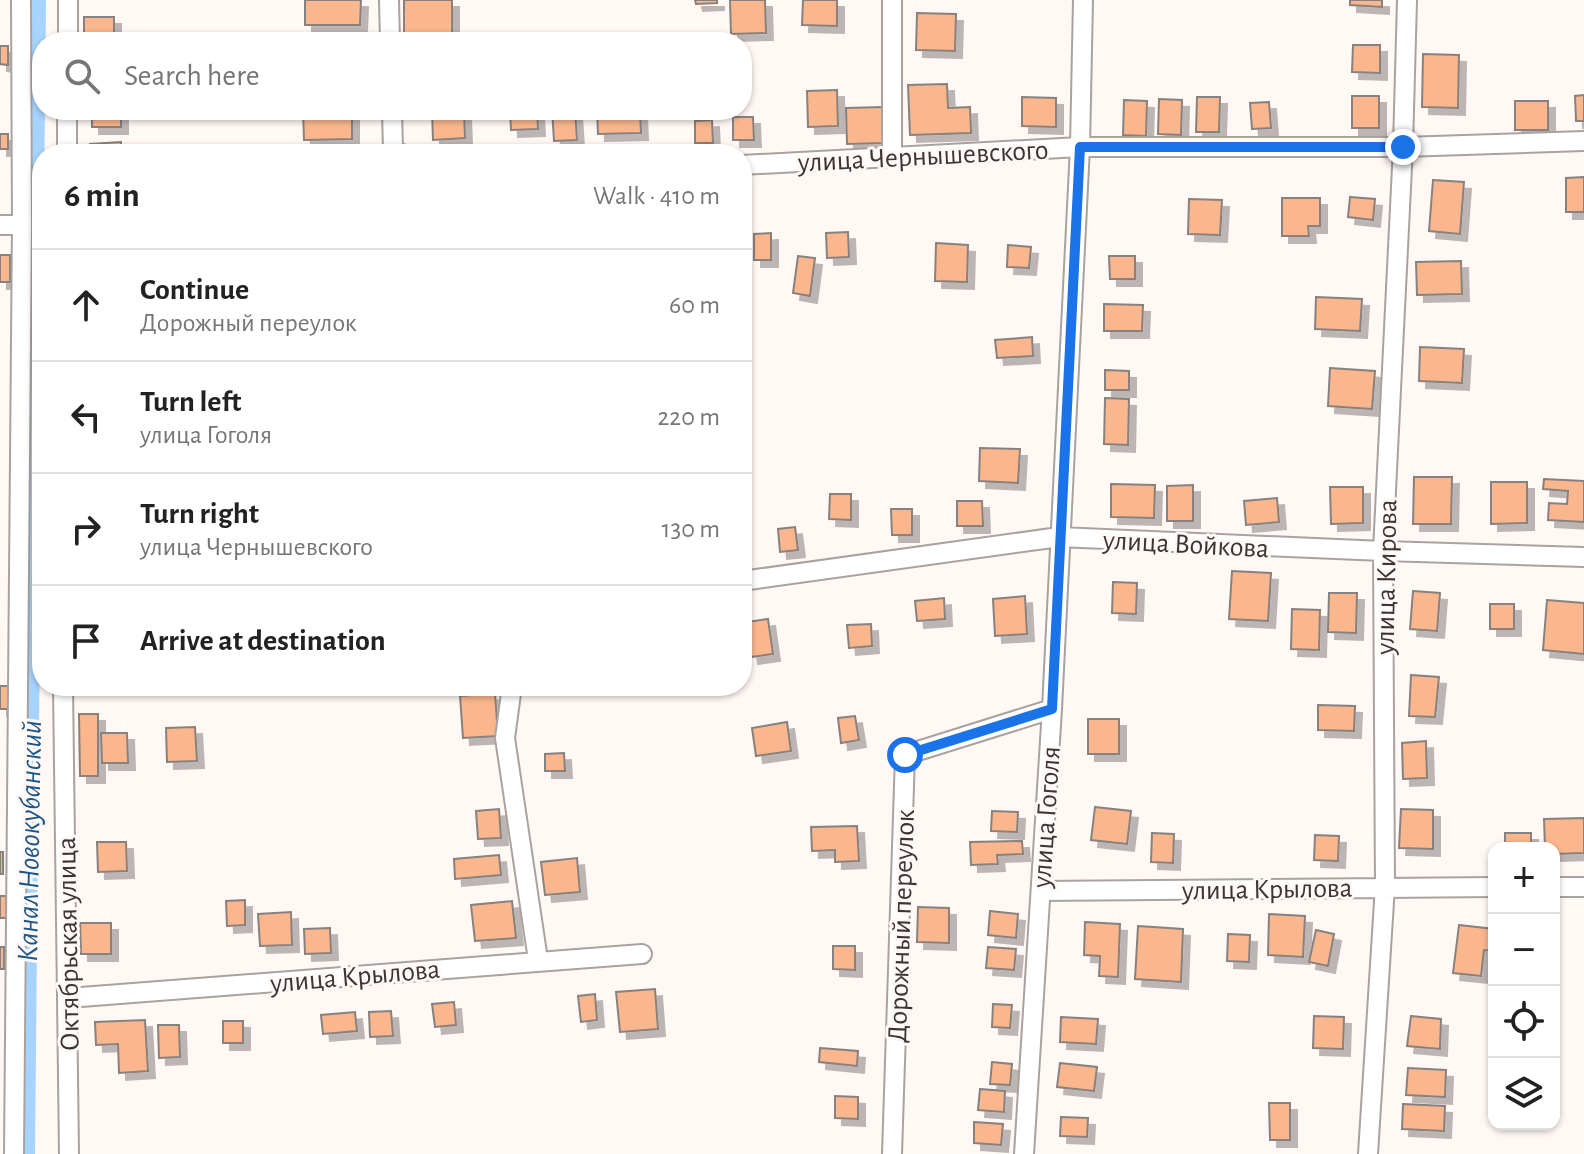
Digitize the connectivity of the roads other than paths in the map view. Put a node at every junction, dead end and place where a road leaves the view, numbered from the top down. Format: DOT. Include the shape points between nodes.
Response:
graph roads {
  1 [pos="21,0"];
  2 [pos="68,0"];
  3 [pos="389,0"];
  4 [pos="892,0"];
  5 [pos="1083,0"];
  6 [pos="1407,0"];
  7 [pos="68,32"];
  8 [pos="390,32"];
  9 [pos="67,120"];
  10 [pos="392,120"];
  11 [pos="1584,141"];
  12 [pos="67,144"];
  13 [pos="393,144"];
  14 [pos="1080,147"];
  15 [pos="1403,147"];
  16 [pos="892,156"];
  17 [pos="752,164"];
  18 [pos="0,225"];
  19 [pos="22,225"];
  20 [pos="1059,537"];
  21 [pos="1383,551"];
  22 [pos="1584,557"];
  23 [pos="752,580"];
  24 [pos="9,658"];
  25 [pos="63,696"];
  26 [pos="511,696"];
  27 [pos="1052,709"];
  28 [pos="1385,886"];
  29 [pos="1488,887"];
  30 [pos="1560,887"];
  31 [pos="1584,887"];
  32 [pos="1041,891"];
  33 [pos="642,954"];
  34 [pos="538,960"];
  35 [pos="8,998"];
  36 [pos="68,998"];
  37 [pos="14,1154"];
  38 [pos="69,1154"];
  39 [pos="892,1154"];
  40 [pos="1024,1154"];
  41 [pos="1368,1154"];
  1 -- 19 [label="street, Октябрьская улица"];
  2 -- 7 [label="street"];
  3 -- 8 [label="street"];
  4 -- 16 [label="street"];
  5 -- 14 [label="street, улица Гоголя"];
  6 -- 15 [label="street, улица Кирова"];
  9 -- 12 [label="street"];
  10 -- 13 [label="street"];
  11 -- 15 [label="street, улица Чернышевского"];
  14 -- 15 [label="street, улица Чернышевского"];
  14 -- 16 [label="street, улица Чернышевского"];
  14 -- 20 [label="street, улица Гоголя"];
  15 -- 21 [label="street, улица Кирова"];
  16 -- 17 [label="street, улица Чернышевского"];
  18 -- 19 [label="street"];
  19 -- 24 [label="street, Октябрьская улица"];
  20 -- 21 [label="street, улица Войкова"];
  20 -- 23 [label="street, улица Войкова"];
  20 -- 27 [label="street, улица Гоголя"];
  21 -- 22 [label="street, улица Войкова"];
  21 -- 28 [label="street, улица Кирова"];
  24 -- 35 [label="street, Октябрьская улица"];
  25 -- 36 [label="street, Октябрьская улица"];
  26 -- 34 [label="street" via="505,738"];
  27 -- 32 [label="street, улица Гоголя"];
  27 -- 39 [label="street, Дорожный переулок" via="905,755"];
  28 -- 29 [label="street, улица Крылова"];
  28 -- 32 [label="street, улица Крылова"];
  28 -- 41 [label="street, улица Кирова"];
  30 -- 31 [label="street"];
  32 -- 40 [label="street, улица Гоголя"];
  33 -- 34 [label="street, улица Крылова"];
  34 -- 36 [label="street, улица Крылова"];
  35 -- 37 [label="street, Октябрьская улица"];
  36 -- 38 [label="street, Октябрьская улица"];
}
